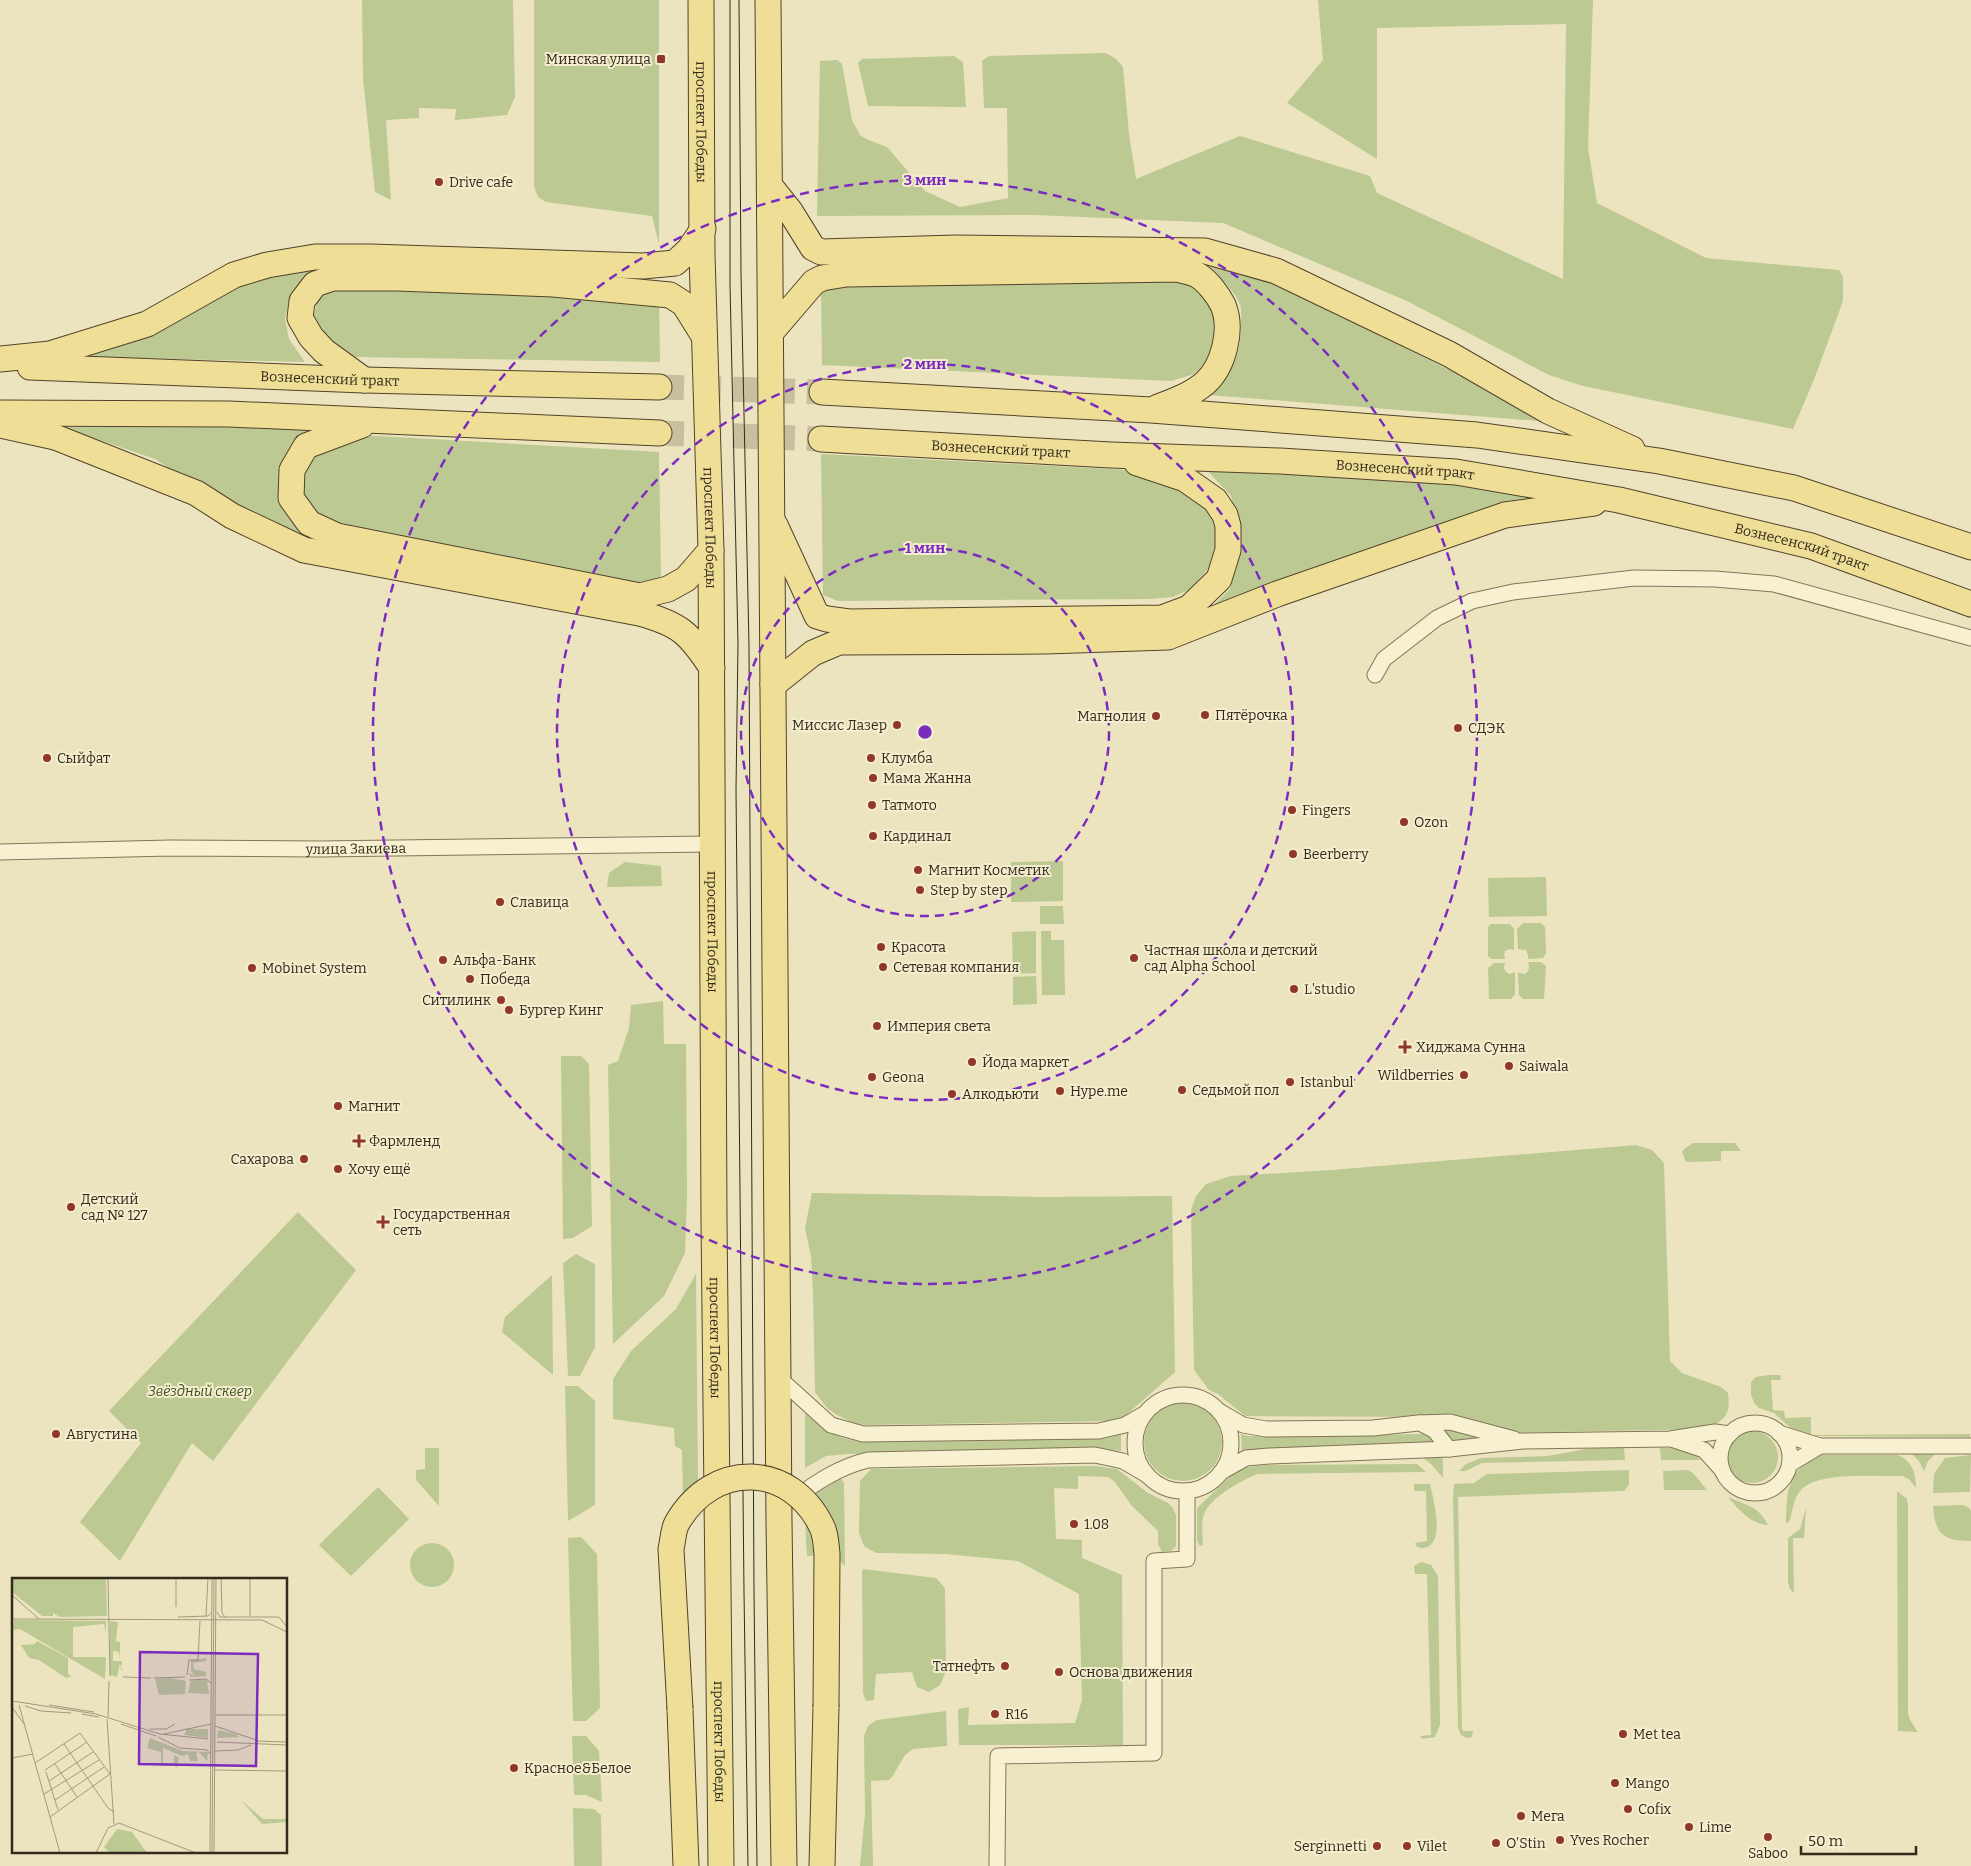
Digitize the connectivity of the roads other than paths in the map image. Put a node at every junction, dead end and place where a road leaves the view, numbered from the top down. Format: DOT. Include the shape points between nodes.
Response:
graph roads {
  1 [pos="701,0"];
  2 [pos="768,0"];
  3 [pos="770,186"];
  4 [pos="703,229"];
  5 [pos="772,331"];
  6 [pos="704,336"];
  7 [pos="0,358"];
  8 [pos="0,366"];
  9 [pos="364,380"];
  10 [pos="660,387"];
  11 [pos="822,392"];
  12 [pos="1151,410"];
  13 [pos="0,413"];
  14 [pos="374,420"];
  15 [pos="0,425"];
  16 [pos="659,433"];
  17 [pos="821,439"];
  18 [pos="1111,454"];
  19 [pos="1659,461"];
  20 [pos="1619,500"];
  21 [pos="772,518"];
  22 [pos="1971,547"];
  23 [pos="711,550"];
  24 [pos="1971,604"];
  25 [pos="1971,638"];
  26 [pos="712,668"];
  27 [pos="1375,675"];
  28 [pos="773,685"];
  29 [pos="712,844"];
  30 [pos="0,852"];
  31 [pos="778,1378"];
  32 [pos="1219,1411"];
  33 [pos="1144,1414"];
  34 [pos="1418,1423"];
  35 [pos="1779,1433"];
  36 [pos="1730,1434"];
  37 [pos="1670,1439"];
  38 [pos="1523,1441"];
  39 [pos="1820,1446"];
  40 [pos="1971,1446"];
  41 [pos="1450,1449"];
  42 [pos="1790,1464"];
  43 [pos="1722,1470"];
  44 [pos="1221,1472"];
  45 [pos="1147,1475"];
  46 [pos="1187,1491"];
  47 [pos="780,1510"];
  48 [pos="686,1866"];
  49 [pos="720,1866"];
  50 [pos="784,1866"];
  51 [pos="822,1866"];
  52 [pos="997,1866"];
  1 -- 4 [label="main road, проспект Победы"];
  2 -- 3 [label="main road"];
  3 -- 5 [label="main road"];
  3 -- 19 [label="main road" via="813,248 821,252 956,248 1205,250 1276,271 1449,354 1548,411"];
  4 -- 6 [label="main road, проспект Победы"];
  4 -- 7 [label="main road" via="676,263 643,266 334,257 267,265 234,275 147,324 50,354"];
  5 -- 12 [label="main road" via="814,282 846,274 1177,269 1198,274 1223,305 1228,326 1222,359 1206,382 1189,395"];
  5 -- 21 [label="main road"];
  6 -- 9 [label="main road" via="684,304 670,296 553,284 407,279 333,278 315,284 302,301 300,318 324,351"];
  6 -- 23 [label="main road, проспект Победы"];
  8 -- 9 [label="main road, Вознесенский тракт"];
  9 -- 10 [label="main road, Вознесенский тракт"];
  11 -- 12 [label="main road"];
  12 -- 19 [label="main road" via="1477,435"];
  13 -- 14 [label="main road" via="228,414"];
  14 -- 16 [label="main road"];
  14 -- 23 [label="main road" via="306,446 292,470 291,498 309,523 337,536 640,596 668,589 686,579"];
  15 -- 26 [label="main road" via="55,437 196,493 232,516 304,550 664,620 679,628"];
  17 -- 18 [label="main road, Вознесенский тракт"];
  18 -- 20 [label="main road, Вознесенский тракт" via="1456,472"];
  18 -- 21 [label="main road" via="1185,479 1215,500 1225,515 1228,550 1219,579 1189,608 1162,618 849,622 827,619 817,616"];
  19 -- 22 [label="main road" via="1794,488"];
  20 -- 24 [label="main road, Вознесенский тракт" via="1811,546"];
  20 -- 28 [label="main road" via="1506,514 1277,594 1168,638 840,642 813,653"];
  21 -- 28 [label="main road"];
  23 -- 26 [label="main road, проспект Победы"];
  25 -- 27 [label="street" via="1774,584 1634,578 1523,591 1472,601 1437,618 1384,659"];
  26 -- 29 [label="main road, проспект Победы"];
  28 -- 31 [label="main road"];
  29 -- 30 [label="street, улица Закиева"];
  29 -- 49 [label="main road, проспект Победы"];
  31 -- 33 [label="street" via="831,1425 863,1434 1099,1431 1125,1425"];
  31 -- 47 [label="main road"];
  32 -- 33 [label="street" via="1203,1399 1181,1395 1156,1403"];
  32 -- 34 [label="street" via="1244,1425 1266,1429 1373,1428"];
  32 -- 44 [label="street" via="1231,1441"];
  33 -- 45 [label="street" via="1136,1429 1134,1445 1138,1461"];
  34 -- 38 [label="street" via="1450,1422"];
  34 -- 41 [label="street" via="1435,1430"];
  35 -- 36 [label="street" via="1754,1423 1737,1428"];
  35 -- 39 [label="street"];
  35 -- 42 [label="street" via="1790,1452"];
  36 -- 37 [label="street" via="1715,1432"];
  36 -- 43 [label="street" via="1721,1450"];
  37 -- 38 [label="street"];
  37 -- 43 [label="street" via="1704,1450"];
  38 -- 41 [label="street"];
  39 -- 40 [label="street"];
  39 -- 42 [label="street"];
  41 -- 44 [label="street" via="1246,1458"];
  42 -- 43 [label="street" via="1779,1484 1756,1493 1735,1487"];
  44 -- 46 [label="street" via="1200,1488"];
  45 -- 46 [label="street" via="1172,1490"];
  45 -- 47 [label="street" via="1123,1461 1095,1455 868,1460 851,1464 815,1482"];
  46 -- 52 [label="street" via="1188,1559 1154,1561 1154,1753 998,1756"];
  47 -- 50 [label="main road"];
  48 -- 51 [label="main road, bridge" via="671,1549 676,1524 692,1501 709,1487 735,1478 756,1478 774,1481 794,1491 809,1506 823,1529 827,1554"];
}
